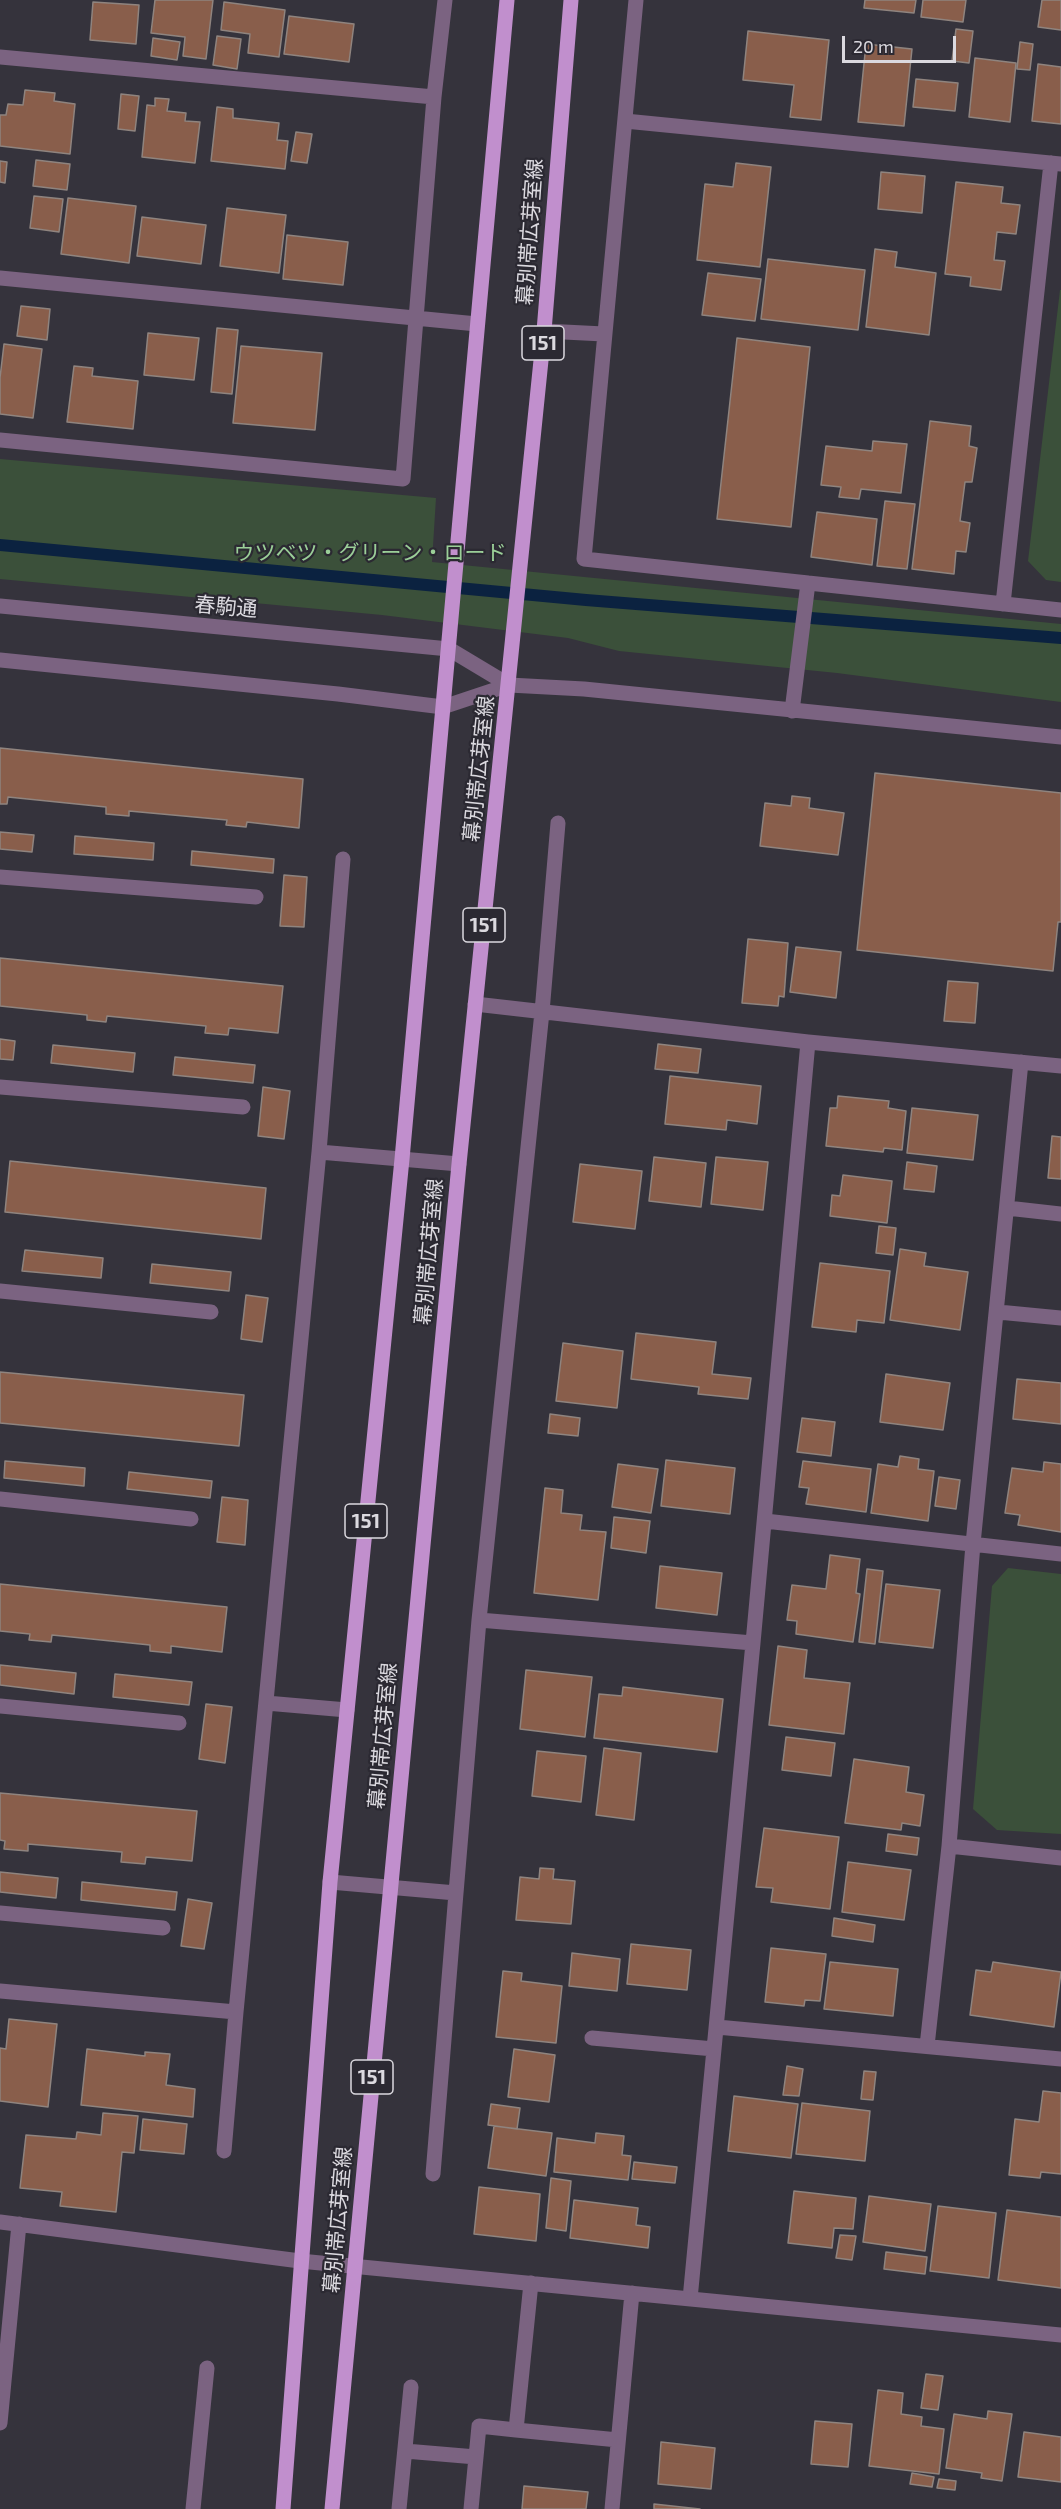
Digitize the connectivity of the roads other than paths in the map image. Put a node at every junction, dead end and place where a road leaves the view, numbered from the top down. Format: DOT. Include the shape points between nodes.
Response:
graph roads {
  1 [pos="445,0"];
  2 [pos="507,0"];
  3 [pos="571,0"];
  4 [pos="636,0"];
  5 [pos="0,57"];
  6 [pos="434,97"];
  7 [pos="626,121"];
  8 [pos="1056,163"];
  9 [pos="0,278"];
  10 [pos="417,319"];
  11 [pos="477,324"];
  12 [pos="544,331"];
  13 [pos="604,334"];
  14 [pos="0,440"];
  15 [pos="808,583"];
  16 [pos="1003,604"];
  17 [pos="0,606"];
  18 [pos="1061,610"];
  19 [pos="449,649"];
  20 [pos="0,660"];
  21 [pos="509,685"];
  22 [pos="443,707"];
  23 [pos="792,711"];
  24 [pos="1061,737"];
  25 [pos="558,823"];
  26 [pos="343,859"];
  27 [pos="0,877"];
  28 [pos="256,897"];
  29 [pos="475,1004"];
  30 [pos="542,1012"];
  31 [pos="808,1042"];
  32 [pos="1021,1062"];
  33 [pos="1061,1066"];
  34 [pos="0,1086"];
  35 [pos="243,1107"];
  36 [pos="319,1152"];
  37 [pos="402,1159"];
  38 [pos="459,1164"];
  39 [pos="1007,1208"];
  40 [pos="1061,1214"];
  41 [pos="0,1291"];
  42 [pos="211,1312"];
  43 [pos="998,1312"];
  44 [pos="1061,1318"];
  45 [pos="0,1499"];
  46 [pos="191,1519"];
  47 [pos="765,1521"];
  48 [pos="973,1544"];
  49 [pos="1061,1554"];
  50 [pos="479,1620"];
  51 [pos="753,1644"];
  52 [pos="266,1703"];
  53 [pos="0,1706"];
  54 [pos="347,1710"];
  55 [pos="179,1723"];
  56 [pos="949,1846"];
  57 [pos="1061,1858"];
  58 [pos="330,1882"];
  59 [pos="390,1887"];
  60 [pos="456,1893"];
  61 [pos="0,1913"];
  62 [pos="163,1928"];
  63 [pos="0,1991"];
  64 [pos="236,2012"];
  65 [pos="717,2027"];
  66 [pos="592,2038"];
  67 [pos="927,2046"];
  68 [pos="714,2049"];
  69 [pos="1061,2059"];
  70 [pos="224,2151"];
  71 [pos="433,2174"];
  72 [pos="0,2222"];
  73 [pos="19,2224"];
  74 [pos="300,2261"];
  75 [pos="354,2266"];
  76 [pos="531,2283"];
  77 [pos="632,2293"];
  78 [pos="690,2299"];
  79 [pos="1061,2335"];
  80 [pos="207,2368"];
  81 [pos="411,2387"];
  82 [pos="0,2418"];
  83 [pos="0,2423"];
  84 [pos="516,2430"];
  85 [pos="618,2440"];
  86 [pos="405,2451"];
  87 [pos="476,2457"];
  88 [pos="193,2509"];
  89 [pos="283,2509"];
  90 [pos="332,2509"];
  91 [pos="399,2509"];
  92 [pos="471,2509"];
  93 [pos="612,2509"];
  1 -- 6 [label="street"];
  2 -- 11 [label="main road, 幕別帯広芽室線 / 151"];
  3 -- 12 [label="main road, 幕別帯広芽室線 / 151"];
  4 -- 7 [label="street"];
  5 -- 6 [label="street"];
  6 -- 10 [label="street"];
  7 -- 8 [label="street"];
  7 -- 13 [label="street"];
  8 -- 16 [label="street"];
  9 -- 10 [label="street"];
  10 -- 11 [label="street"];
  10 -- 14 [label="street" via="403,479"];
  11 -- 19 [label="main road, 幕別帯広芽室線 / 151"];
  12 -- 13 [label="street"];
  12 -- 21 [label="main road, 幕別帯広芽室線 / 151"];
  13 -- 15 [label="street" via="584,559"];
  15 -- 16 [label="street"];
  15 -- 23 [label="street"];
  16 -- 18 [label="street"];
  17 -- 19 [label="street, 春駒通"];
  19 -- 21 [label="street"];
  19 -- 22 [label="main road, 幕別帯広芽室線 / 151"];
  20 -- 22 [label="street"];
  21 -- 22 [label="street"];
  21 -- 23 [label="street"];
  21 -- 29 [label="main road, 幕別帯広芽室線 / 151"];
  22 -- 37 [label="main road, 幕別帯広芽室線 / 151"];
  23 -- 24 [label="street"];
  25 -- 30 [label="street"];
  26 -- 36 [label="street"];
  27 -- 28 [label="street"];
  29 -- 30 [label="street"];
  29 -- 38 [label="main road, 幕別帯広芽室線 / 151"];
  30 -- 31 [label="street"];
  30 -- 50 [label="street"];
  31 -- 32 [label="street"];
  31 -- 47 [label="street"];
  32 -- 33 [label="street"];
  32 -- 39 [label="street"];
  34 -- 35 [label="street"];
  36 -- 37 [label="street"];
  36 -- 52 [label="street"];
  37 -- 38 [label="street"];
  37 -- 54 [label="main road, 幕別帯広芽室線 / 151"];
  38 -- 59 [label="main road, 幕別帯広芽室線 / 151"];
  39 -- 40 [label="street"];
  39 -- 43 [label="street"];
  41 -- 42 [label="street"];
  43 -- 44 [label="street"];
  43 -- 48 [label="street"];
  45 -- 46 [label="street"];
  47 -- 48 [label="street"];
  47 -- 51 [label="street"];
  48 -- 49 [label="street"];
  48 -- 56 [label="street"];
  50 -- 51 [label="street"];
  50 -- 60 [label="street"];
  51 -- 65 [label="street"];
  52 -- 54 [label="street"];
  52 -- 64 [label="street"];
  53 -- 55 [label="street"];
  54 -- 58 [label="main road, 幕別帯広芽室線 / 151"];
  56 -- 57 [label="street"];
  56 -- 67 [label="street"];
  58 -- 59 [label="street"];
  58 -- 74 [label="main road, 幕別帯広芽室線 / 151"];
  59 -- 60 [label="street"];
  59 -- 75 [label="main road, 幕別帯広芽室線 / 151"];
  60 -- 71 [label="street"];
  61 -- 62 [label="street"];
  63 -- 64 [label="street"];
  64 -- 70 [label="street"];
  65 -- 67 [label="street"];
  65 -- 68 [label="street"];
  66 -- 68 [label="street"];
  67 -- 69 [label="street"];
  68 -- 78 [label="street"];
  72 -- 73 [label="street"];
  73 -- 74 [label="street"];
  73 -- 82 [label="street"];
  74 -- 75 [label="street"];
  74 -- 89 [label="main road, 幕別帯広芽室線 / 151"];
  75 -- 76 [label="street"];
  75 -- 90 [label="main road, 幕別帯広芽室線 / 151"];
  76 -- 77 [label="street"];
  76 -- 84 [label="street"];
  77 -- 78 [label="street"];
  77 -- 85 [label="street"];
  78 -- 79 [label="street"];
  80 -- 88 [label="street"];
  81 -- 86 [label="street"];
  82 -- 83 [label="street"];
  84 -- 85 [label="street"];
  84 -- 87 [label="street" via="479,2426"];
  85 -- 93 [label="street"];
  86 -- 87 [label="street"];
  86 -- 91 [label="street"];
  87 -- 92 [label="street"];
}
